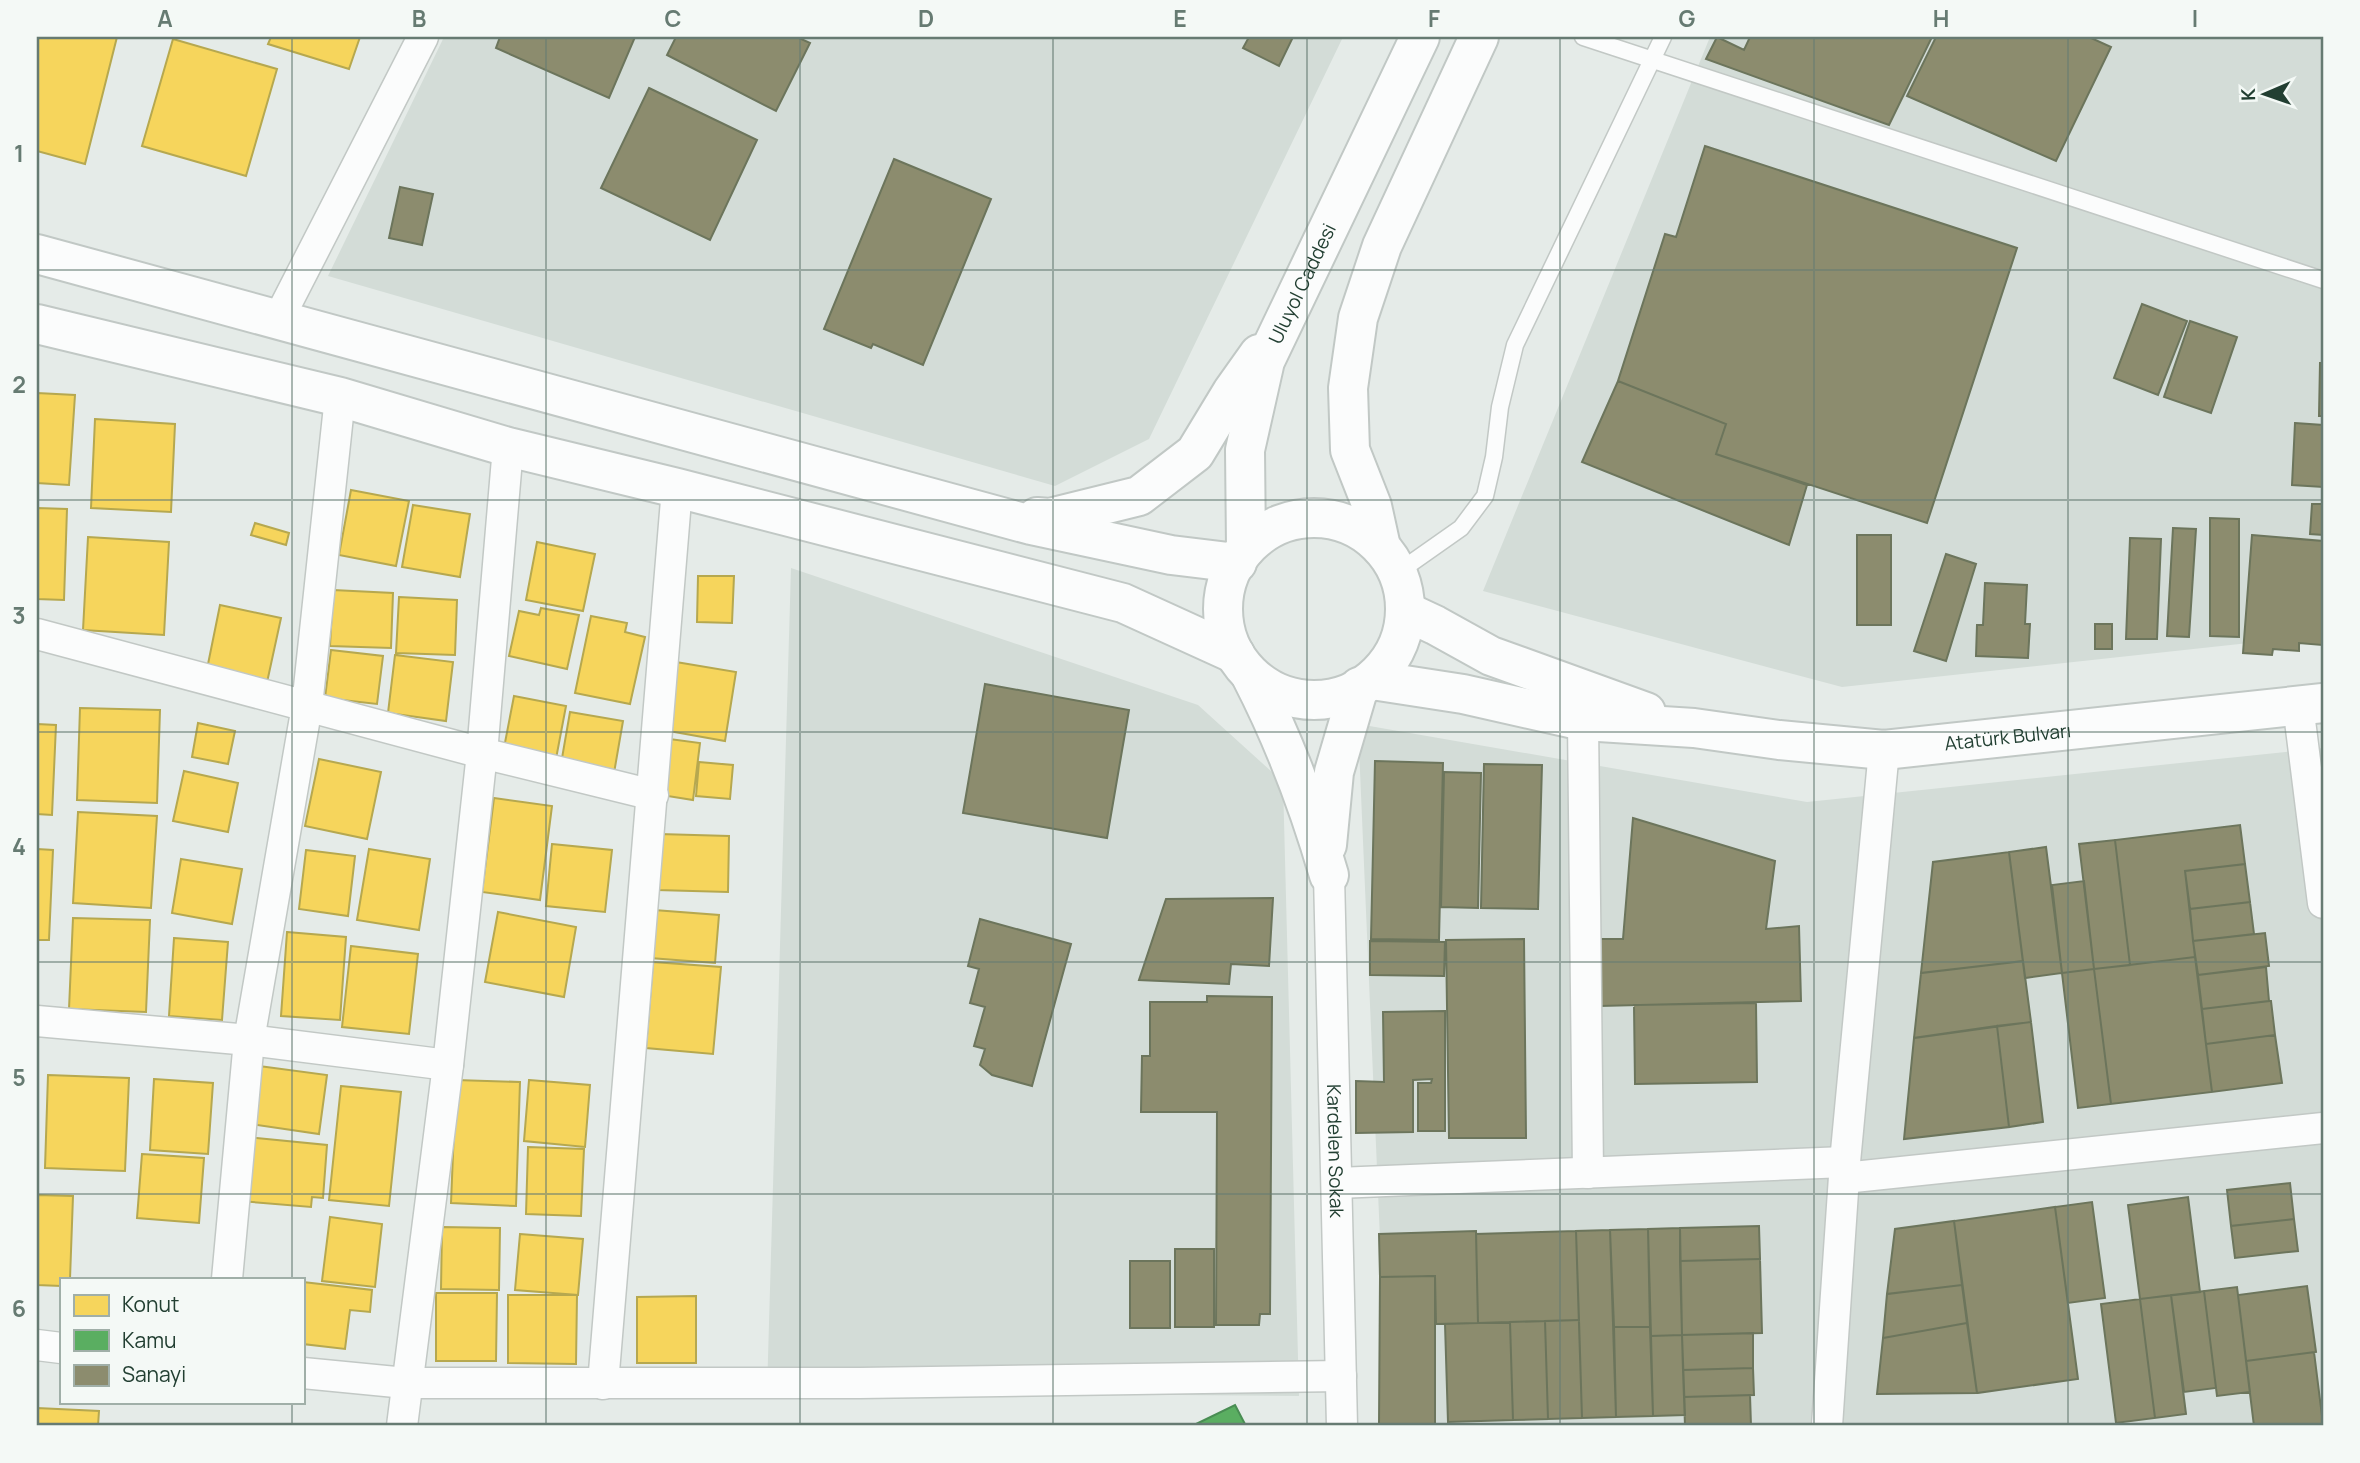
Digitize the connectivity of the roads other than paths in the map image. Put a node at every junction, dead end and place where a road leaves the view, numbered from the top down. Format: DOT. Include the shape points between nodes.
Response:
graph roads {
  1 [pos="423,37"];
  2 [pos="1420,37"];
  3 [pos="1479,37"];
  4 [pos="1583,37"];
  5 [pos="1663,37"];
  6 [pos="1652,60"];
  7 [pos="37,254"];
  8 [pos="2323,280"];
  9 [pos="1291,309"];
  10 [pos="278,320"];
  11 [pos="37,324"];
  12 [pos="340,397"];
  13 [pos="508,447"];
  14 [pos="677,488"];
  15 [pos="995,516"];
  16 [pos="1241,555"];
  17 [pos="1389,560"];
  18 [pos="1405,611"];
  19 [pos="37,634"];
  20 [pos="1242,663"];
  21 [pos="1366,684"];
  22 [pos="2311,704"];
  23 [pos="307,706"];
  24 [pos="1583,720"];
  25 [pos="1694,728"];
  26 [pos="1884,750"];
  27 [pos="482,753"];
  28 [pos="653,795"];
  29 [pos="1329,875"];
  30 [pos="2323,903"];
  31 [pos="37,1021"];
  32 [pos="249,1040"];
  33 [pos="448,1065"];
  34 [pos="2323,1128"];
  35 [pos="1844,1170"];
  36 [pos="1588,1172"];
  37 [pos="1336,1183"];
  38 [pos="227,1278"];
  39 [pos="37,1345"];
  40 [pos="60,1348"];
  41 [pos="304,1373"];
  42 [pos="1341,1376"];
  43 [pos="406,1383"];
  44 [pos="603,1384"];
  45 [pos="402,1426"];
  46 [pos="1342,1426"];
  47 [pos="1827,1426"];
  1 -- 10 [label="street"];
  2 -- 9 [label="main road, Uluyol Caddesi"];
  3 -- 17 [label="main road" via="1381,246 1358,318 1348,388 1350,450"];
  4 -- 6 [label="lane"];
  5 -- 6 [label="lane"];
  6 -- 8 [label="lane"];
  6 -- 17 [label="lane" via="1515,345 1485,496 1461,527"];
  7 -- 10 [label="main road"];
  9 -- 15 [label="main road" via="1195,453 1139,496 1050,518"];
  9 -- 16 [label="main road, Uluyol Caddesi" via="1265,361 1245,450"];
  10 -- 15 [label="main road"];
  11 -- 12 [label="main road"];
  12 -- 13 [label="main road"];
  12 -- 23 [label="street"];
  13 -- 14 [label="main road"];
  13 -- 27 [label="street"];
  14 -- 20 [label="main road" via="1123,603"];
  14 -- 28 [label="street"];
  15 -- 16 [label="main road" via="1171,555"];
  16 -- 17 [label="main road" via="1270,529 1299,519 1329,519 1357,529"];
  16 -- 20 [label="main road" via="1230,574 1223,603 1226,633"];
  17 -- 18 [label="main road" via="1404,592"];
  18 -- 21 [label="main road" via="1401,637 1390,660"];
  18 -- 25 [label="main road" via="1492,656"];
  19 -- 23 [label="street"];
  20 -- 21 [label="main road" via="1259,683 1286,697 1317,701 1346,695"];
  20 -- 29 [label="main road" via="1272,716 1308,804"];
  21 -- 24 [label="main road" via="1463,694"];
  21 -- 29 [label="main road" via="1334,772 1327,839"];
  22 -- 26 [label="main road, Atatürk Bulvarı"];
  22 -- 30 [label="street"];
  23 -- 27 [label="street"];
  23 -- 32 [label="street"];
  24 -- 25 [label="main road"];
  24 -- 36 [label="street"];
  25 -- 26 [label="main road, Atatürk Bulvarı"];
  26 -- 35 [label="street"];
  27 -- 28 [label="street"];
  27 -- 33 [label="street"];
  28 -- 44 [label="street"];
  29 -- 37 [label="street, Kardelen Sokak"];
  31 -- 32 [label="street"];
  32 -- 33 [label="street"];
  32 -- 38 [label="street"];
  33 -- 43 [label="street"];
  34 -- 35 [label="street"];
  35 -- 36 [label="street"];
  35 -- 47 [label="street"];
  36 -- 37 [label="street"];
  37 -- 42 [label="street, Kardelen Sokak"];
  39 -- 40 [label="street"];
  41 -- 43 [label="street"];
  42 -- 44 [label="street"];
  42 -- 46 [label="street, Kardelen Sokak"];
  43 -- 44 [label="street"];
  43 -- 45 [label="street"];
}
